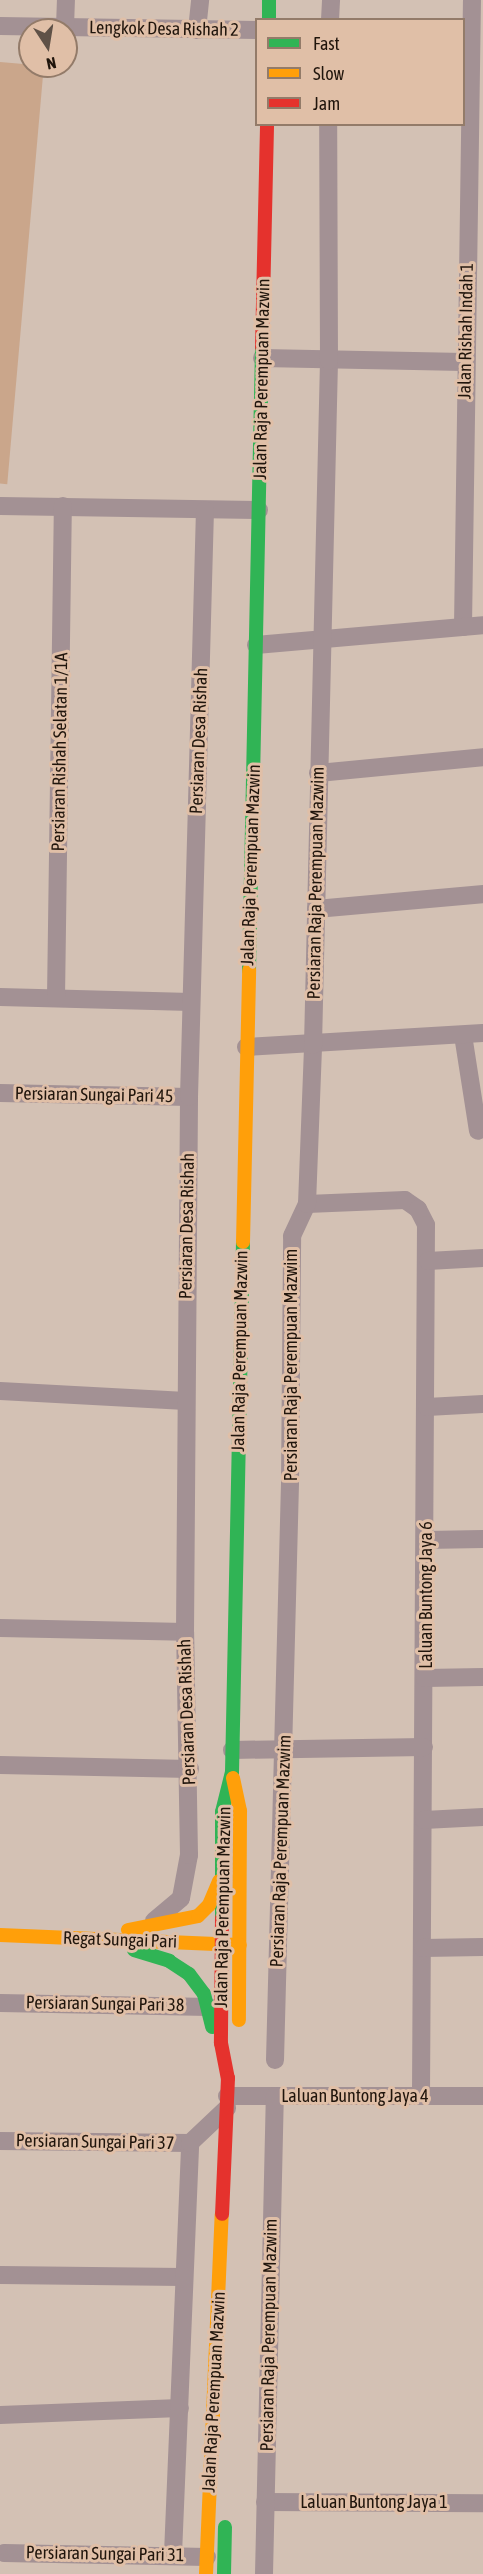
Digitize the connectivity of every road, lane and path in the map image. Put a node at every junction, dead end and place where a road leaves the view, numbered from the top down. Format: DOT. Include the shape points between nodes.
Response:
graph roads {
  1 [pos="66,0"];
  2 [pos="200,0"];
  3 [pos="269,0"];
  4 [pos="331,0"];
  5 [pos="472,0"];
  6 [pos="65,18"];
  7 [pos="269,18"];
  8 [pos="330,18"];
  9 [pos="0,26"];
  10 [pos="18,26"];
  11 [pos="78,27"];
  12 [pos="197,30"];
  13 [pos="255,30"];
  14 [pos="477,71"];
  15 [pos="267,126"];
  16 [pos="328,126"];
  17 [pos="476,207"];
  18 [pos="262,358"];
  19 [pos="329,360"];
  20 [pos="464,362"];
  21 [pos="475,486"];
  22 [pos="0,506"];
  23 [pos="63,506"];
  24 [pos="206,510"];
  25 [pos="259,510"];
  26 [pos="483,625"];
  27 [pos="463,627"];
  28 [pos="322,638"];
  29 [pos="256,645"];
  30 [pos="483,758"];
  31 [pos="318,773"];
  32 [pos="483,894"];
  33 [pos="316,909"];
  34 [pos="0,997"];
  35 [pos="56,998"];
  36 [pos="191,1002"];
  37 [pos="483,1033"];
  38 [pos="463,1035"];
  39 [pos="312,1046"];
  40 [pos="246,1047"];
  41 [pos="0,1093"];
  42 [pos="189,1097"];
  43 [pos="478,1131"];
  44 [pos="307,1204"];
  45 [pos="483,1258"];
  46 [pos="428,1261"];
  47 [pos="0,1391"];
  48 [pos="186,1401"];
  49 [pos="483,1404"];
  50 [pos="427,1407"];
  51 [pos="483,1539"];
  52 [pos="426,1540"];
  53 [pos="0,1628"];
  54 [pos="185,1632"];
  55 [pos="483,1677"];
  56 [pos="425,1678"];
  57 [pos="424,1747"];
  58 [pos="285,1749"];
  59 [pos="232,1750"];
  60 [pos="0,1765"];
  61 [pos="190,1769"];
  62 [pos="232,1772"];
  63 [pos="483,1817"];
  64 [pos="424,1820"];
  65 [pos="223,1860"];
  66 [pos="148,1926"];
  67 [pos="0,1935"];
  68 [pos="106,1940"];
  69 [pos="222,1944"];
  70 [pos="240,1945"];
  71 [pos="483,1947"];
  72 [pos="423,1948"];
  73 [pos="0,2002"];
  74 [pos="209,2007"];
  75 [pos="222,2058"];
  76 [pos="275,2060"];
  77 [pos="228,2094"];
  78 [pos="275,2096"];
  79 [pos="422,2096"];
  80 [pos="483,2096"];
  81 [pos="0,2141"];
  82 [pos="190,2143"];
  83 [pos="0,2275"];
  84 [pos="183,2277"];
  85 [pos="180,2408"];
  86 [pos="0,2415"];
  87 [pos="212,2435"];
  88 [pos="265,2502"];
  89 [pos="483,2503"];
  90 [pos="4,2553"];
  91 [pos="173,2554"];
  92 [pos="206,2565"];
  93 [pos="224,2574"];
  94 [pos="264,2574"];
  1 -- 6 [label="street"];
  2 -- 12 [label="street"];
  3 -- 7 [label="main road"];
  4 -- 8 [label="street"];
  5 -- 14 [label="street, Jalan Rishah Indah 1"];
  9 -- 10 [label="street, Lengkok Desa Rishah 2"];
  11 -- 12 [label="street, Lengkok Desa Rishah 2"];
  12 -- 13 [label="street, Lengkok Desa Rishah 2"];
  14 -- 17 [label="street, Jalan Rishah Indah 1"];
  15 -- 18 [label="main road, Jalan Raja Perempuan Mazwin"];
  16 -- 19 [label="street, Persiaran Raja Perempuan Mazwim"];
  17 -- 20 [label="street, Jalan Rishah Indah 1"];
  18 -- 19 [label="street"];
  18 -- 25 [label="main road, Jalan Raja Perempuan Mazwin"];
  19 -- 20 [label="street"];
  19 -- 28 [label="street, Persiaran Raja Perempuan Mazwim"];
  20 -- 21 [label="street, Jalan Rishah Indah 1"];
  21 -- 27 [label="street, Jalan Rishah Indah 1"];
  22 -- 23 [label="street"];
  23 -- 24 [label="street"];
  23 -- 35 [label="street, Persiaran Rishah Selatan 1/1A"];
  24 -- 25 [label="street"];
  24 -- 36 [label="street, Persiaran Desa Rishah"];
  25 -- 29 [label="main road, Jalan Raja Perempuan Mazwin"];
  26 -- 27 [label="street"];
  27 -- 28 [label="street"];
  28 -- 29 [label="street"];
  28 -- 31 [label="street, Persiaran Raja Perempuan Mazwim"];
  29 -- 40 [label="main road, Jalan Raja Perempuan Mazwin"];
  30 -- 31 [label="street"];
  31 -- 33 [label="street, Persiaran Raja Perempuan Mazwim"];
  32 -- 33 [label="street"];
  33 -- 39 [label="street, Persiaran Raja Perempuan Mazwim"];
  34 -- 35 [label="street"];
  35 -- 36 [label="street"];
  36 -- 42 [label="street, Persiaran Desa Rishah"];
  37 -- 38 [label="street"];
  38 -- 39 [label="street"];
  38 -- 43 [label="street"];
  39 -- 40 [label="street"];
  39 -- 44 [label="street, Persiaran Raja Perempuan Mazwim"];
  40 -- 59 [label="main road, Jalan Raja Perempuan Mazwin"];
  41 -- 42 [label="street, Persiaran Sungai Pari 45"];
  42 -- 48 [label="street, Persiaran Desa Rishah"];
  44 -- 46 [label="street, Laluan Buntong Jaya 6" via="405,1200 418,1209 426,1225"];
  44 -- 58 [label="street, Persiaran Raja Perempuan Mazwim" via="292,1236"];
  45 -- 46 [label="street"];
  46 -- 50 [label="street, Laluan Buntong Jaya 6"];
  47 -- 48 [label="street"];
  48 -- 54 [label="street, Persiaran Desa Rishah"];
  49 -- 50 [label="street"];
  50 -- 52 [label="street, Laluan Buntong Jaya 6"];
  51 -- 52 [label="street"];
  52 -- 56 [label="street, Laluan Buntong Jaya 6"];
  53 -- 54 [label="street"];
  54 -- 61 [label="street, Persiaran Desa Rishah"];
  55 -- 56 [label="street"];
  56 -- 57 [label="street, Laluan Buntong Jaya 6"];
  57 -- 58 [label="street"];
  57 -- 64 [label="street, Laluan Buntong Jaya 6"];
  58 -- 59 [label="street"];
  58 -- 76 [label="street, Persiaran Raja Perempuan Mazwim"];
  59 -- 62 [label="main road, Jalan Raja Perempuan Mazwin"];
  60 -- 61 [label="street"];
  61 -- 66 [label="street, Persiaran Desa Rishah" via="185,1889 176,1905"];
  62 -- 65 [label="main road, Jalan Raja Perempuan Mazwin" via="222,1812"];
  62 -- 70 [label="main road" via="240,1811"];
  63 -- 64 [label="street"];
  64 -- 72 [label="street, Laluan Buntong Jaya 6"];
  65 -- 66 [label="main road" via="218,1891 198,1916"];
  65 -- 69 [label="main road, Jalan Raja Perempuan Mazwin"];
  66 -- 68 [label="main road"];
  67 -- 68 [label="main road, Regat Sungai Pari"];
  68 -- 69 [label="main road, Regat Sungai Pari"];
  68 -- 74 [label="main road" via="189,1974"];
  69 -- 70 [label="main road, Regat Sungai Pari"];
  69 -- 75 [label="main road, Jalan Raja Perempuan Mazwin"];
  70 -- 77 [label="main road" via="238,2040"];
  71 -- 72 [label="street"];
  72 -- 79 [label="street, Laluan Buntong Jaya 6"];
  73 -- 74 [label="street, Persiaran Sungai Pari 38"];
  74 -- 75 [label="main road" via="214,2040"];
  75 -- 77 [label="main road, Jalan Raja Perempuan Mazwin"];
  77 -- 78 [label="street, Laluan Buntong Jaya 4"];
  77 -- 82 [label="street"];
  77 -- 87 [label="main road, Jalan Raja Perempuan Mazwin"];
  78 -- 79 [label="street, Laluan Buntong Jaya 4"];
  78 -- 88 [label="street, Persiaran Raja Perempuan Mazwim"];
  79 -- 80 [label="street, Laluan Buntong Jaya 4"];
  81 -- 82 [label="street, Persiaran Sungai Pari 37"];
  82 -- 84 [label="street"];
  83 -- 84 [label="street"];
  84 -- 85 [label="street"];
  85 -- 86 [label="street"];
  85 -- 91 [label="street"];
  87 -- 92 [label="main road, Jalan Raja Perempuan Mazwin"];
  87 -- 93 [label="main road" via="222,2493"];
  88 -- 89 [label="street, Laluan Buntong Jaya 1"];
  88 -- 94 [label="street, Persiaran Raja Perempuan Mazwim"];
  90 -- 91 [label="street, Persiaran Sungai Pari 31"];
  91 -- 92 [label="street, Persiaran Sungai Pari 31"];
}
